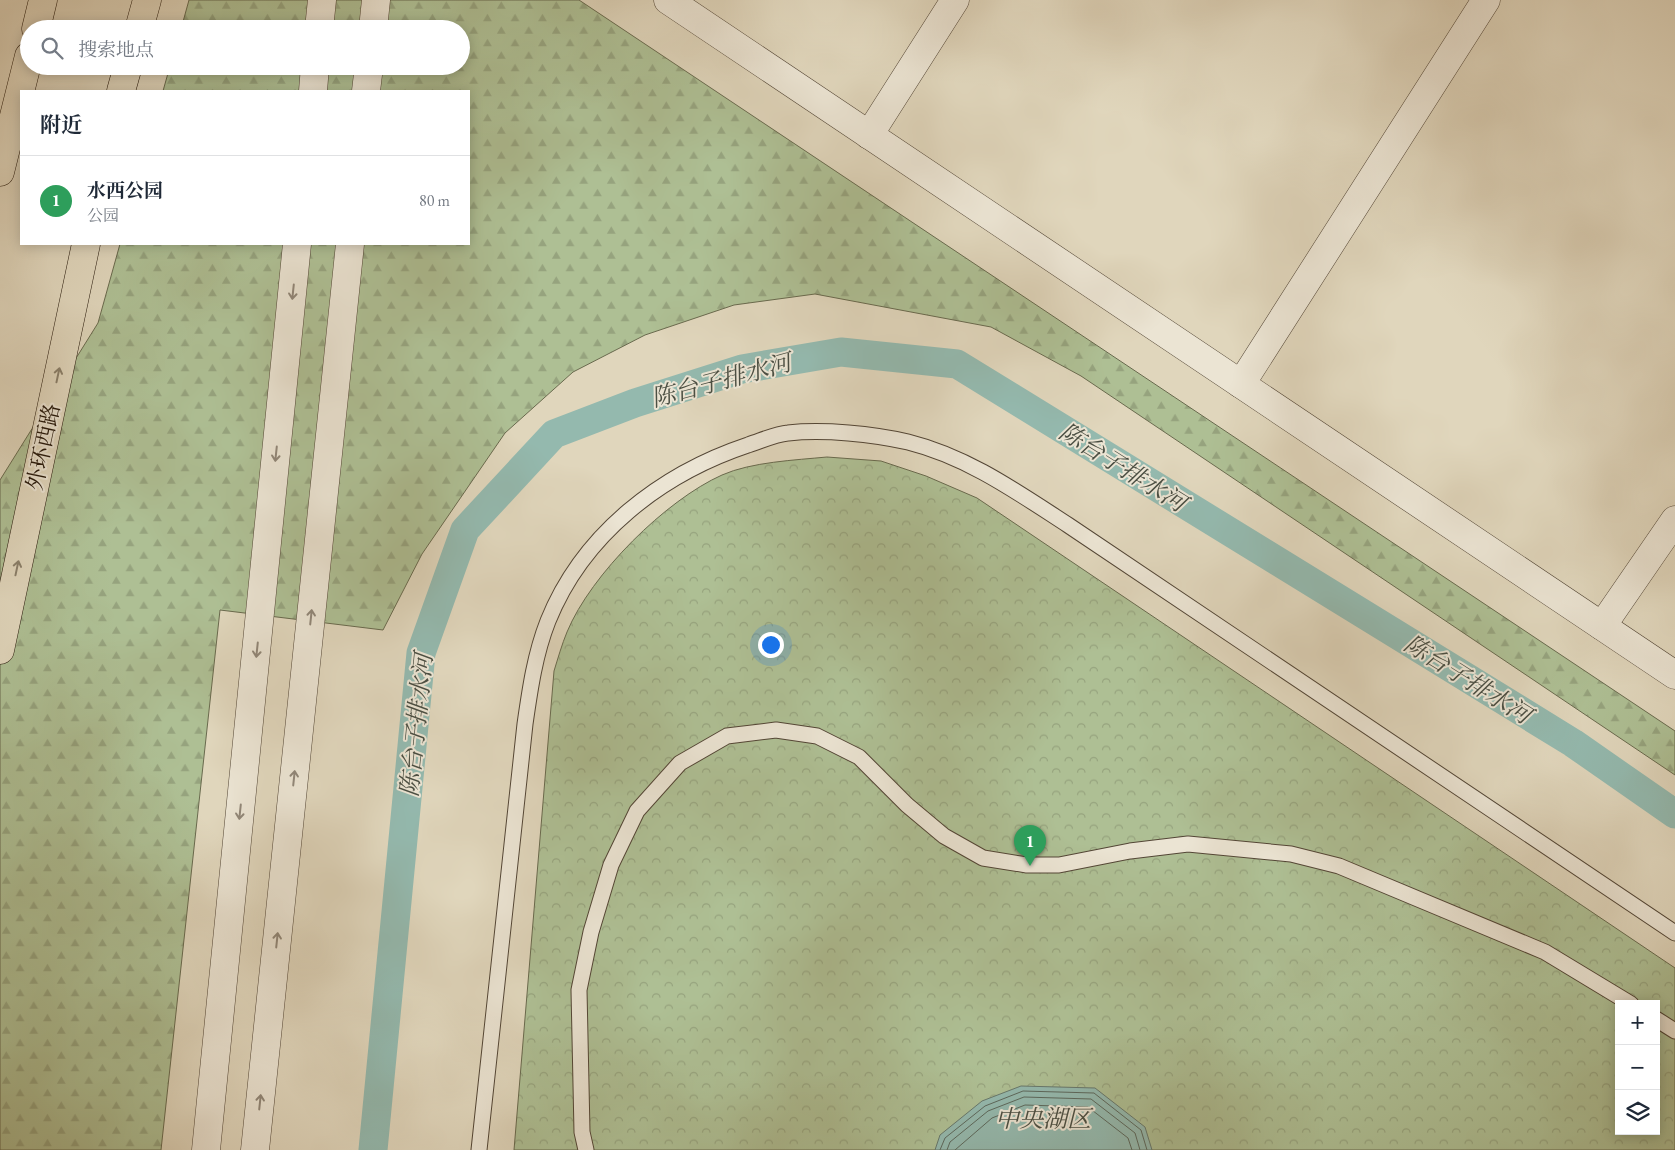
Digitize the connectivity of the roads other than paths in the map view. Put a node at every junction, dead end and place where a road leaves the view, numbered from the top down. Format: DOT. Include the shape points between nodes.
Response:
graph roads {
  1 [pos="43,0"];
  2 [pos="147,0"];
  3 [pos="322,0"];
  4 [pos="376,0"];
  5 [pos="668,0"];
  6 [pos="955,0"];
  7 [pos="1486,0"];
  8 [pos="38,20"];
  9 [pos="141,20"];
  10 [pos="320,20"];
  11 [pos="374,20"];
  12 [pos="24,75"];
  13 [pos="125,75"];
  14 [pos="314,75"];
  15 [pos="368,75"];
  16 [pos="20,90"];
  17 [pos="121,90"];
  18 [pos="313,90"];
  19 [pos="366,90"];
  20 [pos="20,92"];
  21 [pos="869,135"];
  22 [pos="0,172"];
  23 [pos="86,245"];
  24 [pos="298,245"];
  25 [pos="350,245"];
  26 [pos="1241,384"];
  27 [pos="1675,520"];
  28 [pos="1602,626"];
  29 [pos="0,650"];
  30 [pos="1675,675"];
  31 [pos="1675,933"];
  32 [pos="1624,1000"];
  33 [pos="1660,1022"];
  34 [pos="1675,1031"];
  35 [pos="206,1150"];
  36 [pos="255,1150"];
  37 [pos="479,1150"];
  38 [pos="586,1150"];
  1 -- 8 [label="highway"];
  2 -- 9 [label="highway"];
  3 -- 10 [label="street"];
  4 -- 11 [label="street"];
  5 -- 21 [label="street"];
  6 -- 21 [label="street"];
  7 -- 26 [label="street"];
  12 -- 16 [label="highway"];
  13 -- 17 [label="highway"];
  14 -- 18 [label="street"];
  15 -- 19 [label="street"];
  20 -- 22 [label="highway"];
  21 -- 26 [label="street"];
  29 -- 23 [label="highway, 外环西路, one-way"];
  24 -- 35 [label="street, one-way"];
  36 -- 25 [label="street, one-way"];
  26 -- 28 [label="street"];
  27 -- 28 [label="street"];
  28 -- 30 [label="street"];
  31 -- 37 [label="lane" via="1068,525 961,460 908,442 846,433 787,433 728,452 684,472 638,502 596,542 548,621 533,672 525,724"];
  32 -- 38 [label="lane" via="1546,952 1339,866 1291,854 1188,844 1059,865 1027,865 983,858 944,836 859,757 817,736 776,730 727,736 680,763 637,811 610,865 579,990 582,1132"];
  33 -- 34 [label="lane"];
}
